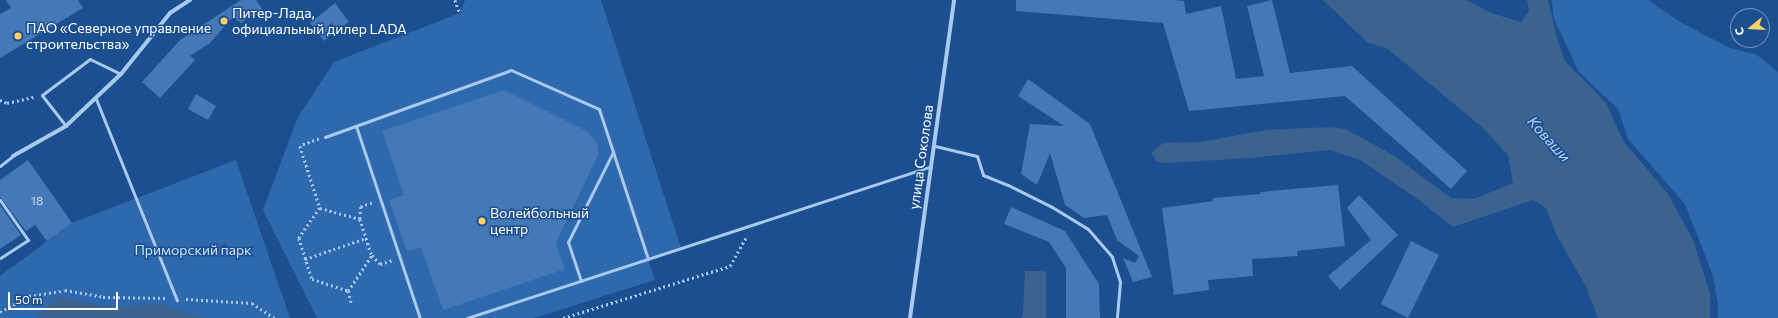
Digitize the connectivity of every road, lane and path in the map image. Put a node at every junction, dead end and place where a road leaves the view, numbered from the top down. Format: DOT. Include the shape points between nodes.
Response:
graph roads {
  1 [pos="190,0"];
  2 [pos="455,0"];
  3 [pos="954,0"];
  4 [pos="460,13"];
  5 [pos="121,74"];
  6 [pos="42,95"];
  7 [pos="96,99"];
  8 [pos="0,100"];
  9 [pos="66,126"];
  10 [pos="356,126"];
  11 [pos="325,137"];
  12 [pos="935,146"];
  13 [pos="613,152"];
  14 [pos="13,156"];
  15 [pos="0,166"];
  16 [pos="931,166"];
  17 [pos="0,200"];
  18 [pos="361,207"];
  19 [pos="320,208"];
  20 [pos="360,219"];
  21 [pos="754,224"];
  22 [pos="366,238"];
  23 [pos="372,255"];
  24 [pos="400,257"];
  25 [pos="0,258"];
  26 [pos="305,259"];
  27 [pos="648,259"];
  28 [pos="581,281"];
  29 [pos="348,291"];
  30 [pos="177,299"];
  31 [pos="352,304"];
  32 [pos="0,312"];
  33 [pos="274,318"];
  34 [pos="420,318"];
  35 [pos="467,318"];
  36 [pos="563,318"];
  37 [pos="910,318"];
  38 [pos="1117,318"];
  1 -- 5 [label="street" via="170,14"];
  2 -- 4 [label="path"];
  3 -- 12 [label="street, улица Соколова"];
  5 -- 6 [label="lane" via="90,59"];
  5 -- 7 [label="street"];
  6 -- 8 [label="path" via="7,103"];
  6 -- 9 [label="lane"];
  7 -- 9 [label="street"];
  7 -- 30 [label="lane"];
  9 -- 14 [label="street"];
  10 -- 11 [label="lane"];
  10 -- 13 [label="lane" via="511,70 599,109"];
  10 -- 24 [label="lane"];
  11 -- 19 [label="path" via="300,146"];
  12 -- 16 [label="street, улица Соколова"];
  12 -- 38 [label="lane" via="977,156 983,175 1052,207 1088,228 1112,257 1116,269 1120,282"];
  13 -- 27 [label="lane"];
  13 -- 28 [label="lane" via="568,242"];
  14 -- 15 [label="lane"];
  16 -- 21 [label="lane"];
  16 -- 37 [label="street, улица Соколова"];
  17 -- 25 [label="lane" via="28,240"];
  18 -- 20 [label="path"];
  19 -- 20 [label="path"];
  19 -- 26 [label="path" via="299,238"];
  20 -- 22 [label="path"];
  21 -- 27 [label="lane"];
  21 -- 36 [label="path" via="730,266"];
  22 -- 23 [label="path"];
  22 -- 26 [label="path"];
  23 -- 24 [label="path" via="380,264"];
  23 -- 29 [label="path"];
  24 -- 34 [label="lane"];
  26 -- 29 [label="path" via="312,279"];
  27 -- 28 [label="lane"];
  28 -- 35 [label="lane"];
  29 -- 31 [label="path"];
  30 -- 32 [label="path" via="103,297 65,290 29,296"];
  30 -- 33 [label="path" via="252,303"];
}
